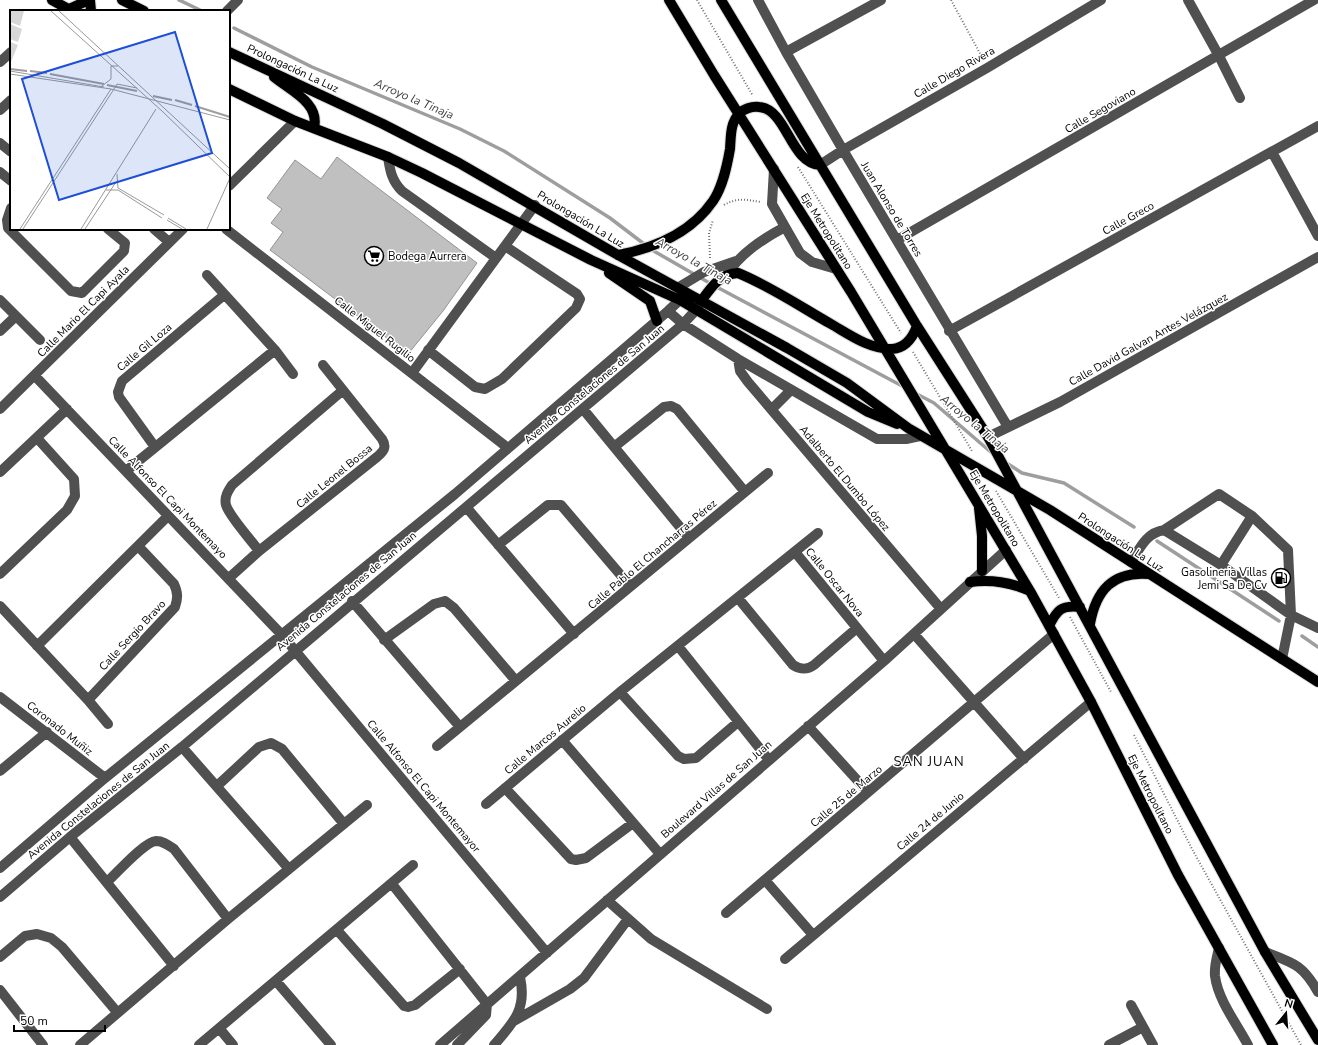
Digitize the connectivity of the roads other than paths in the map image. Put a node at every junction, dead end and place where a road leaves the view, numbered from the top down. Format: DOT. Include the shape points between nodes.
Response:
graph roads {
  1 [pos="52,0"];
  2 [pos="90,0"];
  3 [pos="122,0"];
  4 [pos="238,0"];
  5 [pos="669,0"];
  6 [pos="721,0"];
  7 [pos="758,0"];
  8 [pos="881,0"];
  9 [pos="1101,0"];
  10 [pos="1188,0"];
  11 [pos="1314,0"];
  12 [pos="69,10"];
  13 [pos="142,10"];
  14 [pos="228,10"];
  15 [pos="230,52"];
  16 [pos="786,52"];
  17 [pos="10,53"];
  18 [pos="1219,56"];
  19 [pos="0,62"];
  20 [pos="258,66"];
  21 [pos="230,89"];
  22 [pos="1240,98"];
  23 [pos="10,101"];
  24 [pos="1,109"];
  25 [pos="10,114"];
  26 [pos="739,114"];
  27 [pos="294,121"];
  28 [pos="1318,126"];
  29 [pos="314,128"];
  30 [pos="0,143"];
  31 [pos="843,150"];
  32 [pos="10,151"];
  33 [pos="1272,152"];
  34 [pos="388,157"];
  35 [pos="820,165"];
  36 [pos="774,169"];
  37 [pos="0,172"];
  38 [pos="10,180"];
  39 [pos="230,185"];
  40 [pos="535,205"];
  41 [pos="10,211"];
  42 [pos="520,225"];
  43 [pos="785,227"];
  44 [pos="10,230"];
  45 [pos="10,230"];
  46 [pos="109,230"];
  47 [pos="155,230"];
  48 [pos="183,230"];
  49 [pos="227,230"];
  50 [pos="1318,236"];
  51 [pos="897,240"];
  52 [pos="169,242"];
  53 [pos="504,246"];
  54 [pos="618,255"];
  55 [pos="1318,257"];
  56 [pos="496,258"];
  57 [pos="591,260"];
  58 [pos="736,261"];
  59 [pos="836,269"];
  60 [pos="207,275"];
  61 [pos="724,276"];
  62 [pos="684,287"];
  63 [pos="224,295"];
  64 [pos="704,296"];
  65 [pos="0,300"];
  66 [pos="680,300"];
  67 [pos="696,310"];
  68 [pos="668,311"];
  69 [pos="16,316"];
  70 [pos="657,321"];
  71 [pos="683,324"];
  72 [pos="917,326"];
  73 [pos="0,331"];
  74 [pos="949,331"];
  75 [pos="40,340"];
  76 [pos="885,348"];
  77 [pos="275,350"];
  78 [pos="428,350"];
  79 [pos="738,359"];
  80 [pos="323,365"];
  81 [pos="412,373"];
  82 [pos="293,374"];
  83 [pos="35,376"];
  84 [pos="791,390"];
  85 [pos="342,391"];
  86 [pos="0,409"];
  87 [pos="67,409"];
  88 [pos="583,409"];
  89 [pos="772,409"];
  90 [pos="908,428"];
  91 [pos="1008,428"];
  92 [pos="920,436"];
  93 [pos="988,437"];
  94 [pos="37,438"];
  95 [pos="614,447"];
  96 [pos="155,448"];
  97 [pos="508,448"];
  98 [pos="947,450"];
  99 [pos="126,471"];
  100 [pos="0,472"];
  101 [pos="768,473"];
  102 [pos="745,492"];
  103 [pos="1020,494"];
  104 [pos="978,502"];
  105 [pos="467,508"];
  106 [pos="168,516"];
  107 [pos="1252,516"];
  108 [pos="1164,530"];
  109 [pos="818,533"];
  110 [pos="689,538"];
  111 [pos="498,545"];
  112 [pos="138,546"];
  113 [pos="259,550"];
  114 [pos="1006,550"];
  115 [pos="796,552"];
  116 [pos="1132,562"];
  117 [pos="1221,565"];
  118 [pos="982,571"];
  119 [pos="0,574"];
  120 [pos="1150,574"];
  121 [pos="229,578"];
  122 [pos="970,582"];
  123 [pos="630,586"];
  124 [pos="1030,591"];
  125 [pos="738,598"];
  126 [pos="352,601"];
  127 [pos="0,606"];
  128 [pos="1080,606"];
  129 [pos="941,609"];
  130 [pos="1291,615"];
  131 [pos="706,623"];
  132 [pos="1090,624"];
  133 [pos="857,628"];
  134 [pos="1318,628"];
  135 [pos="1052,630"];
  136 [pos="574,634"];
  137 [pos="914,634"];
  138 [pos="282,635"];
  139 [pos="384,640"];
  140 [pos="37,646"];
  141 [pos="678,646"];
  142 [pos="295,650"];
  143 [pos="1282,659"];
  144 [pos="884,661"];
  145 [pos="516,681"];
  146 [pos="1318,682"];
  147 [pos="620,692"];
  148 [pos="0,697"];
  149 [pos="88,700"];
  150 [pos="975,702"];
  151 [pos="1091,702"];
  152 [pos="738,722"];
  153 [pos="108,724"];
  154 [pos="808,726"];
  155 [pos="460,727"];
  156 [pos="47,732"];
  157 [pos="562,740"];
  158 [pos="437,746"];
  159 [pos="182,747"];
  160 [pos="1024,759"];
  161 [pos="769,760"];
  162 [pos="0,771"];
  163 [pos="105,778"];
  164 [pos="216,786"];
  165 [pos="505,788"];
  166 [pos="868,792"];
  167 [pos="486,804"];
  168 [pos="367,805"];
  169 [pos="634,823"];
  170 [pos="344,824"];
  171 [pos="70,837"];
  172 [pos="660,854"];
  173 [pos="413,865"];
  174 [pos="0,868"];
  175 [pos="289,869"];
  176 [pos="765,880"];
  177 [pos="107,882"];
  178 [pos="392,884"];
  179 [pos="0,897"];
  180 [pos="607,900"];
  181 [pos="726,913"];
  182 [pos="228,919"];
  183 [pos="628,919"];
  184 [pos="337,930"];
  185 [pos="813,935"];
  186 [pos="1219,948"];
  187 [pos="1265,952"];
  188 [pos="547,953"];
  189 [pos="0,957"];
  190 [pos="785,959"];
  191 [pos="174,966"];
  192 [pos="460,970"];
  193 [pos="520,977"];
  194 [pos="276,980"];
  195 [pos="0,990"];
  196 [pos="1318,992"];
  197 [pos="487,1004"];
  198 [pos="1131,1005"];
  199 [pos="767,1009"];
  200 [pos="117,1012"];
  201 [pos="514,1021"];
  202 [pos="1143,1027"];
  203 [pos="219,1028"];
  204 [pos="1318,1040"];
  205 [pos="43,1045"];
  206 [pos="80,1045"];
  207 [pos="199,1045"];
  208 [pos="233,1045"];
  209 [pos="331,1045"];
  210 [pos="440,1045"];
  211 [pos="457,1045"];
  212 [pos="494,1045"];
  213 [pos="1109,1045"];
  214 [pos="1153,1045"];
  215 [pos="1248,1045"];
  216 [pos="1273,1045"];
  1 -- 12 [label="main road"];
  2 -- 12 [label="main road"];
  3 -- 13 [label="main road"];
  4 -- 14 [label="street"];
  5 -- 26 [label="main road, Eje Metropolitano"];
  6 -- 35 [label="main road"];
  7 -- 16 [label="street, Juan Alonso de Torres"];
  8 -- 16 [label="street"];
  9 -- 31 [label="street, Calle Diego Rivera"];
  10 -- 18 [label="street"];
  11 -- 18 [label="street, Calle Segoviano"];
  15 -- 20 [label="main road, Prolongación La Luz"];
  16 -- 31 [label="street, Juan Alonso de Torres"];
  17 -- 19 [label="street"];
  18 -- 22 [label="street"];
  18 -- 51 [label="street, Calle Segoviano"];
  20 -- 29 [label="main road" via="310,106 316,120"];
  20 -- 40 [label="main road, Prolongación La Luz" via="383,124"];
  21 -- 27 [label="main road, Prolongación La Luz"];
  23 -- 24 [label="street"];
  24 -- 25 [label="street"];
  26 -- 35 [label="main road" via="747,109 759,107 768,110 775,116 797,149 814,165"];
  26 -- 36 [label="main road, Eje Metropolitano"];
  26 -- 54 [label="main road" via="732,126 727,162 714,199 702,215 688,228 662,242"];
  27 -- 29 [label="main road, Prolongación La Luz"];
  27 -- 39 [label="street"];
  28 -- 33 [label="street, Calle Greco"];
  29 -- 34 [label="main road, Prolongación La Luz"];
  30 -- 32 [label="street"];
  31 -- 35 [label="street, Calle Diego Rivera"];
  31 -- 51 [label="street, Juan Alonso de Torres"];
  33 -- 50 [label="street"];
  33 -- 74 [label="street, Calle Greco"];
  34 -- 42 [label="main road, Prolongación La Luz" via="422,172"];
  34 -- 56 [label="street" via="390,175 402,191"];
  35 -- 72 [label="main road"];
  36 -- 43 [label="street" via="772,204"];
  36 -- 59 [label="main road, Eje Metropolitano"];
  37 -- 38 [label="street"];
  40 -- 42 [label="street"];
  40 -- 54 [label="main road, Prolongación La Luz"];
  41 -- 44 [label="street" via="7,220"];
  42 -- 53 [label="street"];
  42 -- 57 [label="main road, Prolongación La Luz"];
  43 -- 58 [label="street"];
  43 -- 59 [label="street" via="800,253 812,262"];
  45 -- 46 [label="street" via="71,291 82,293 124,251 126,243"];
  47 -- 52 [label="street"];
  48 -- 52 [label="street, Calle Mario El Capi Ayala"];
  49 -- 81 [label="street, Calle Miguel Rugilio"];
  51 -- 74 [label="street, Juan Alonso de Torres"];
  52 -- 83 [label="street, Calle Mario El Capi Ayala"];
  53 -- 56 [label="street"];
  53 -- 78 [label="street" via="577,294 579,303 576,308 502,379 485,390 475,387"];
  54 -- 62 [label="main road, Prolongación La Luz"];
  55 -- 91 [label="street, Calle David Galvan Antes Velázquez" via="1060,402"];
  56 -- 78 [label="street"];
  57 -- 66 [label="main road, Prolongación La Luz"];
  57 -- 70 [label="main road" via="644,295 653,306"];
  58 -- 61 [label="street"];
  58 -- 62 [label="street, Avenida Constelaciones de San Juan" via="707,270"];
  59 -- 76 [label="main road, Eje Metropolitano"];
  60 -- 63 [label="street"];
  61 -- 64 [label="main road"];
  61 -- 76 [label="main road" via="738,272 866,344"];
  62 -- 64 [label="main road, Prolongación La Luz"];
  62 -- 66 [label="street, Avenida Constelaciones de San Juan"];
  63 -- 77 [label="street"];
  63 -- 96 [label="street, Calle Gil Loza" via="122,381 119,397"];
  64 -- 67 [label="street, Avenida Constelaciones de San Juan"];
  64 -- 90 [label="main road, Prolongación La Luz" via="847,383"];
  65 -- 69 [label="street"];
  66 -- 67 [label="main road, Prolongación La Luz"];
  66 -- 68 [label="street, Avenida Constelaciones de San Juan"];
  67 -- 71 [label="street, Avenida Constelaciones de San Juan"];
  67 -- 90 [label="main road, Prolongación La Luz" via="868,412"];
  68 -- 70 [label="street, Avenida Constelaciones de San Juan"];
  68 -- 71 [label="street"];
  69 -- 73 [label="street"];
  69 -- 75 [label="street"];
  70 -- 97 [label="street, Avenida Constelaciones de San Juan"];
  71 -- 79 [label="street"];
  71 -- 88 [label="street, Avenida Constelaciones de San Juan"];
  72 -- 76 [label="main road" via="907,343 894,349"];
  72 -- 93 [label="main road"];
  74 -- 91 [label="street, Juan Alonso de Torres"];
  76 -- 98 [label="main road, Eje Metropolitano"];
  77 -- 82 [label="street"];
  77 -- 96 [label="street"];
  78 -- 81 [label="street"];
  79 -- 84 [label="street"];
  79 -- 89 [label="street, Adalberto El Dumbo López" via="740,371"];
  80 -- 85 [label="street, Calle Leonel Bossa"];
  81 -- 97 [label="street, Calle Miguel Rugilio"];
  83 -- 86 [label="street, Calle Mario El Capi Ayala"];
  83 -- 87 [label="street, Calle Alfonso El Capi Montemayo"];
  84 -- 89 [label="street"];
  84 -- 92 [label="street" via="877,439 906,439"];
  85 -- 113 [label="street" via="232,485 227,493 228,510"];
  85 -- 113 [label="street, Calle Leonel Bossa" via="382,438 384,450"];
  87 -- 94 [label="street"];
  87 -- 99 [label="street, Calle Alfonso El Capi Montemayo"];
  88 -- 95 [label="street"];
  88 -- 105 [label="street, Avenida Constelaciones de San Juan"];
  89 -- 129 [label="street, Adalberto El Dumbo López"];
  90 -- 92 [label="main road, Prolongación La Luz"];
  91 -- 93 [label="street, Calle David Galvan Antes Velázquez"];
  92 -- 98 [label="main road, Prolongación La Luz"];
  93 -- 103 [label="main road"];
  94 -- 100 [label="street"];
  94 -- 119 [label="street" via="74,479 75,496 66,510"];
  95 -- 102 [label="street" via="664,407 671,406 677,409"];
  95 -- 110 [label="street"];
  96 -- 99 [label="street"];
  97 -- 138 [label="street, Avenida Constelaciones de San Juan"];
  98 -- 103 [label="main road, Prolongación La Luz"];
  98 -- 104 [label="main road, Eje Metropolitano"];
  99 -- 106 [label="street, Calle Alfonso El Capi Montemayo"];
  101 -- 102 [label="street, Calle Pablo El Chancharras Pérez"];
  102 -- 110 [label="street, Calle Pablo El Chancharras Pérez"];
  103 -- 116 [label="main road, Prolongación La Luz"];
  103 -- 128 [label="main road"];
  104 -- 114 [label="main road, Eje Metropolitano"];
  104 -- 118 [label="main road" via="982,536"];
  105 -- 111 [label="street"];
  105 -- 126 [label="street, Avenida Constelaciones de San Juan"];
  106 -- 112 [label="street"];
  106 -- 121 [label="street, Calle Alfonso El Capi Montemayo"];
  107 -- 108 [label="street" via="1219,494"];
  107 -- 117 [label="street"];
  107 -- 130 [label="street" via="1288,550"];
  108 -- 116 [label="street" via="1152,533 1145,539"];
  108 -- 117 [label="street"];
  109 -- 115 [label="street"];
  110 -- 123 [label="street, Calle Pablo El Chancharras Pérez"];
  111 -- 123 [label="street" via="548,505 556,504 565,508"];
  111 -- 136 [label="street"];
  112 -- 140 [label="street"];
  112 -- 149 [label="street, Calle Sergio Bravo" via="174,584 178,599 175,607"];
  113 -- 121 [label="street, Calle Leonel Bossa"];
  114 -- 118 [label="street, Boulevard Villas de San Juan"];
  114 -- 124 [label="main road, Eje Metropolitano"];
  115 -- 125 [label="street, Calle Oscar Nova"];
  115 -- 133 [label="street, Calle Oscar Nova"];
  116 -- 120 [label="main road, Prolongación La Luz"];
  117 -- 130 [label="street"];
  118 -- 122 [label="street, Boulevard Villas de San Juan"];
  120 -- 132 [label="main road" via="1137,573 1125,576 1104,589 1097,599"];
  120 -- 143 [label="main road, Prolongación La Luz"];
  121 -- 138 [label="street, Calle Alfonso El Capi Montemayo"];
  122 -- 124 [label="main road" via="1001,581"];
  122 -- 129 [label="street, Boulevard Villas de San Juan"];
  123 -- 136 [label="street, Calle Pablo El Chancharras Pérez"];
  124 -- 135 [label="main road, Eje Metropolitano"];
  125 -- 131 [label="street, Calle Oscar Nova"];
  125 -- 133 [label="street, Calle Oscar Nova" via="798,668 809,668 814,665"];
  126 -- 139 [label="street"];
  126 -- 142 [label="street, Avenida Constelaciones de San Juan"];
  127 -- 140 [label="street"];
  128 -- 132 [label="main road"];
  128 -- 135 [label="main road" via="1065,607 1056,613"];
  129 -- 137 [label="street, Boulevard Villas de San Juan"];
  130 -- 134 [label="street"];
  130 -- 143 [label="street"];
  131 -- 141 [label="street, Calle Marcos Aurelio"];
  132 -- 187 [label="main road"];
  133 -- 144 [label="street, Calle Oscar Nova"];
  135 -- 150 [label="street, Calle 25 de Marzo"];
  135 -- 151 [label="main road, Eje Metropolitano"];
  136 -- 145 [label="street, Calle Pablo El Chancharras Pérez"];
  137 -- 144 [label="street, Boulevard Villas de San Juan"];
  137 -- 150 [label="street"];
  138 -- 142 [label="street, Calle Alfonso El Capi Montemayor"];
  138 -- 163 [label="street, Avenida Constelaciones de San Juan"];
  139 -- 145 [label="street" via="434,604 445,602 454,608"];
  139 -- 155 [label="street"];
  140 -- 149 [label="street"];
  141 -- 147 [label="street, Calle Marcos Aurelio"];
  141 -- 152 [label="street"];
  142 -- 159 [label="street, Avenida Constelaciones de San Juan"];
  142 -- 188 [label="street, Calle Alfonso El Capi Montemayor"];
  143 -- 146 [label="main road, Prolongación La Luz"];
  144 -- 154 [label="street, Boulevard Villas de San Juan"];
  145 -- 155 [label="street, Calle Pablo El Chancharras Pérez"];
  147 -- 152 [label="street" via="678,756 684,759 696,758"];
  147 -- 157 [label="street, Calle Marcos Aurelio"];
  148 -- 156 [label="street, Coronado Muñiz"];
  149 -- 153 [label="street"];
  150 -- 160 [label="street"];
  150 -- 166 [label="street, Calle 25 de Marzo"];
  151 -- 160 [label="street, Calle 24 de Junio"];
  151 -- 186 [label="main road, Eje Metropolitano" via="1178,875"];
  152 -- 161 [label="street"];
  154 -- 161 [label="street, Boulevard Villas de San Juan"];
  154 -- 166 [label="street"];
  155 -- 158 [label="street, Calle Pablo El Chancharras Pérez"];
  156 -- 162 [label="street"];
  156 -- 163 [label="street, Coronado Muñiz"];
  157 -- 165 [label="street, Calle Marcos Aurelio"];
  157 -- 169 [label="street"];
  159 -- 164 [label="street"];
  159 -- 171 [label="street, Avenida Constelaciones de San Juan"];
  160 -- 185 [label="street, Calle 24 de Junio"];
  161 -- 172 [label="street, Boulevard Villas de San Juan"];
  163 -- 174 [label="street, Avenida Constelaciones de San Juan"];
  164 -- 170 [label="street" via="259,747 271,743 282,749"];
  164 -- 175 [label="street"];
  165 -- 167 [label="street, Calle Marcos Aurelio"];
  165 -- 169 [label="street" via="571,859 586,858"];
  166 -- 176 [label="street, Calle 25 de Marzo"];
  168 -- 170 [label="street"];
  169 -- 172 [label="street"];
  170 -- 175 [label="street"];
  171 -- 177 [label="street"];
  171 -- 179 [label="street, Avenida Constelaciones de San Juan"];
  172 -- 180 [label="street, Boulevard Villas de San Juan"];
  173 -- 178 [label="street"];
  175 -- 182 [label="street"];
  176 -- 181 [label="street, Calle 25 de Marzo"];
  176 -- 185 [label="street"];
  177 -- 182 [label="street" via="145,847 156,841 164,842 174,849"];
  177 -- 191 [label="street"];
  178 -- 184 [label="street"];
  178 -- 192 [label="street"];
  180 -- 183 [label="street"];
  180 -- 188 [label="street, Boulevard Villas de San Juan"];
  182 -- 191 [label="street"];
  183 -- 199 [label="street" via="650,939"];
  183 -- 201 [label="street" via="584,978 570,989"];
  184 -- 192 [label="street" via="404,1006 415,1005"];
  184 -- 194 [label="street"];
  185 -- 190 [label="street, Calle 24 de Junio"];
  186 -- 215 [label="street" via="1215,964 1217,985"];
  186 -- 216 [label="main road, Eje Metropolitano"];
  187 -- 196 [label="street" via="1299,966 1306,972"];
  187 -- 204 [label="main road"];
  188 -- 193 [label="street, Boulevard Villas de San Juan"];
  189 -- 200 [label="street" via="25,936 37,934 51,938 62,947"];
  191 -- 200 [label="street"];
  192 -- 197 [label="street"];
  193 -- 197 [label="street, Boulevard Villas de San Juan"];
  193 -- 201 [label="street" via="522,1001"];
  194 -- 203 [label="street"];
  194 -- 209 [label="street"];
  195 -- 205 [label="street"];
  197 -- 210 [label="street, Boulevard Villas de San Juan"];
  197 -- 211 [label="street" via="486,1015"];
  198 -- 202 [label="street"];
  200 -- 206 [label="street"];
  201 -- 212 [label="street"];
  202 -- 213 [label="street"];
  202 -- 214 [label="street"];
  203 -- 207 [label="street"];
  203 -- 208 [label="street"];
}
